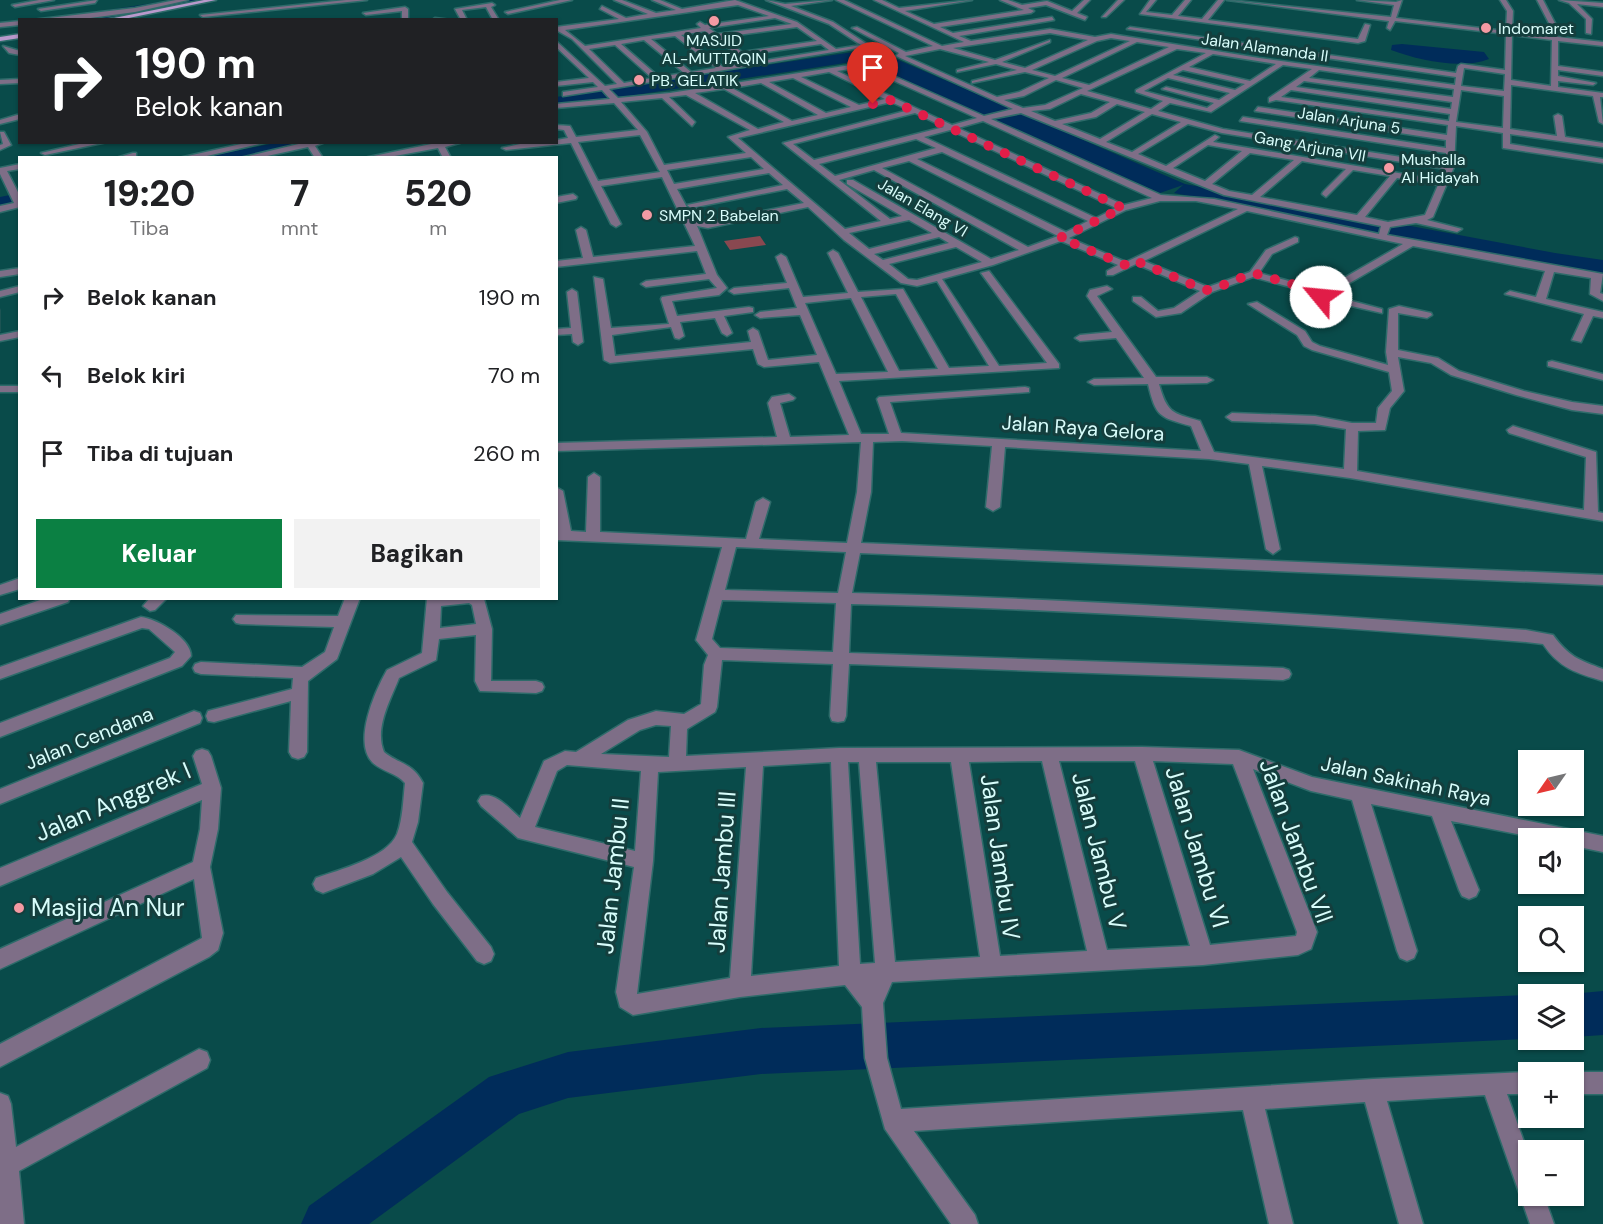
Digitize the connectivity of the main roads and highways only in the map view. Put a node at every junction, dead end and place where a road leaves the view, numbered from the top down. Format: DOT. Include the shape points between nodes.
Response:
graph roads {
  1 [pos="212,0"];
  2 [pos="106,16"];
  3 [pos="18,36"];
  4 [pos="0,39"];
  1 -- 2 [label="main road"];
  3 -- 4 [label="main road"];
}
